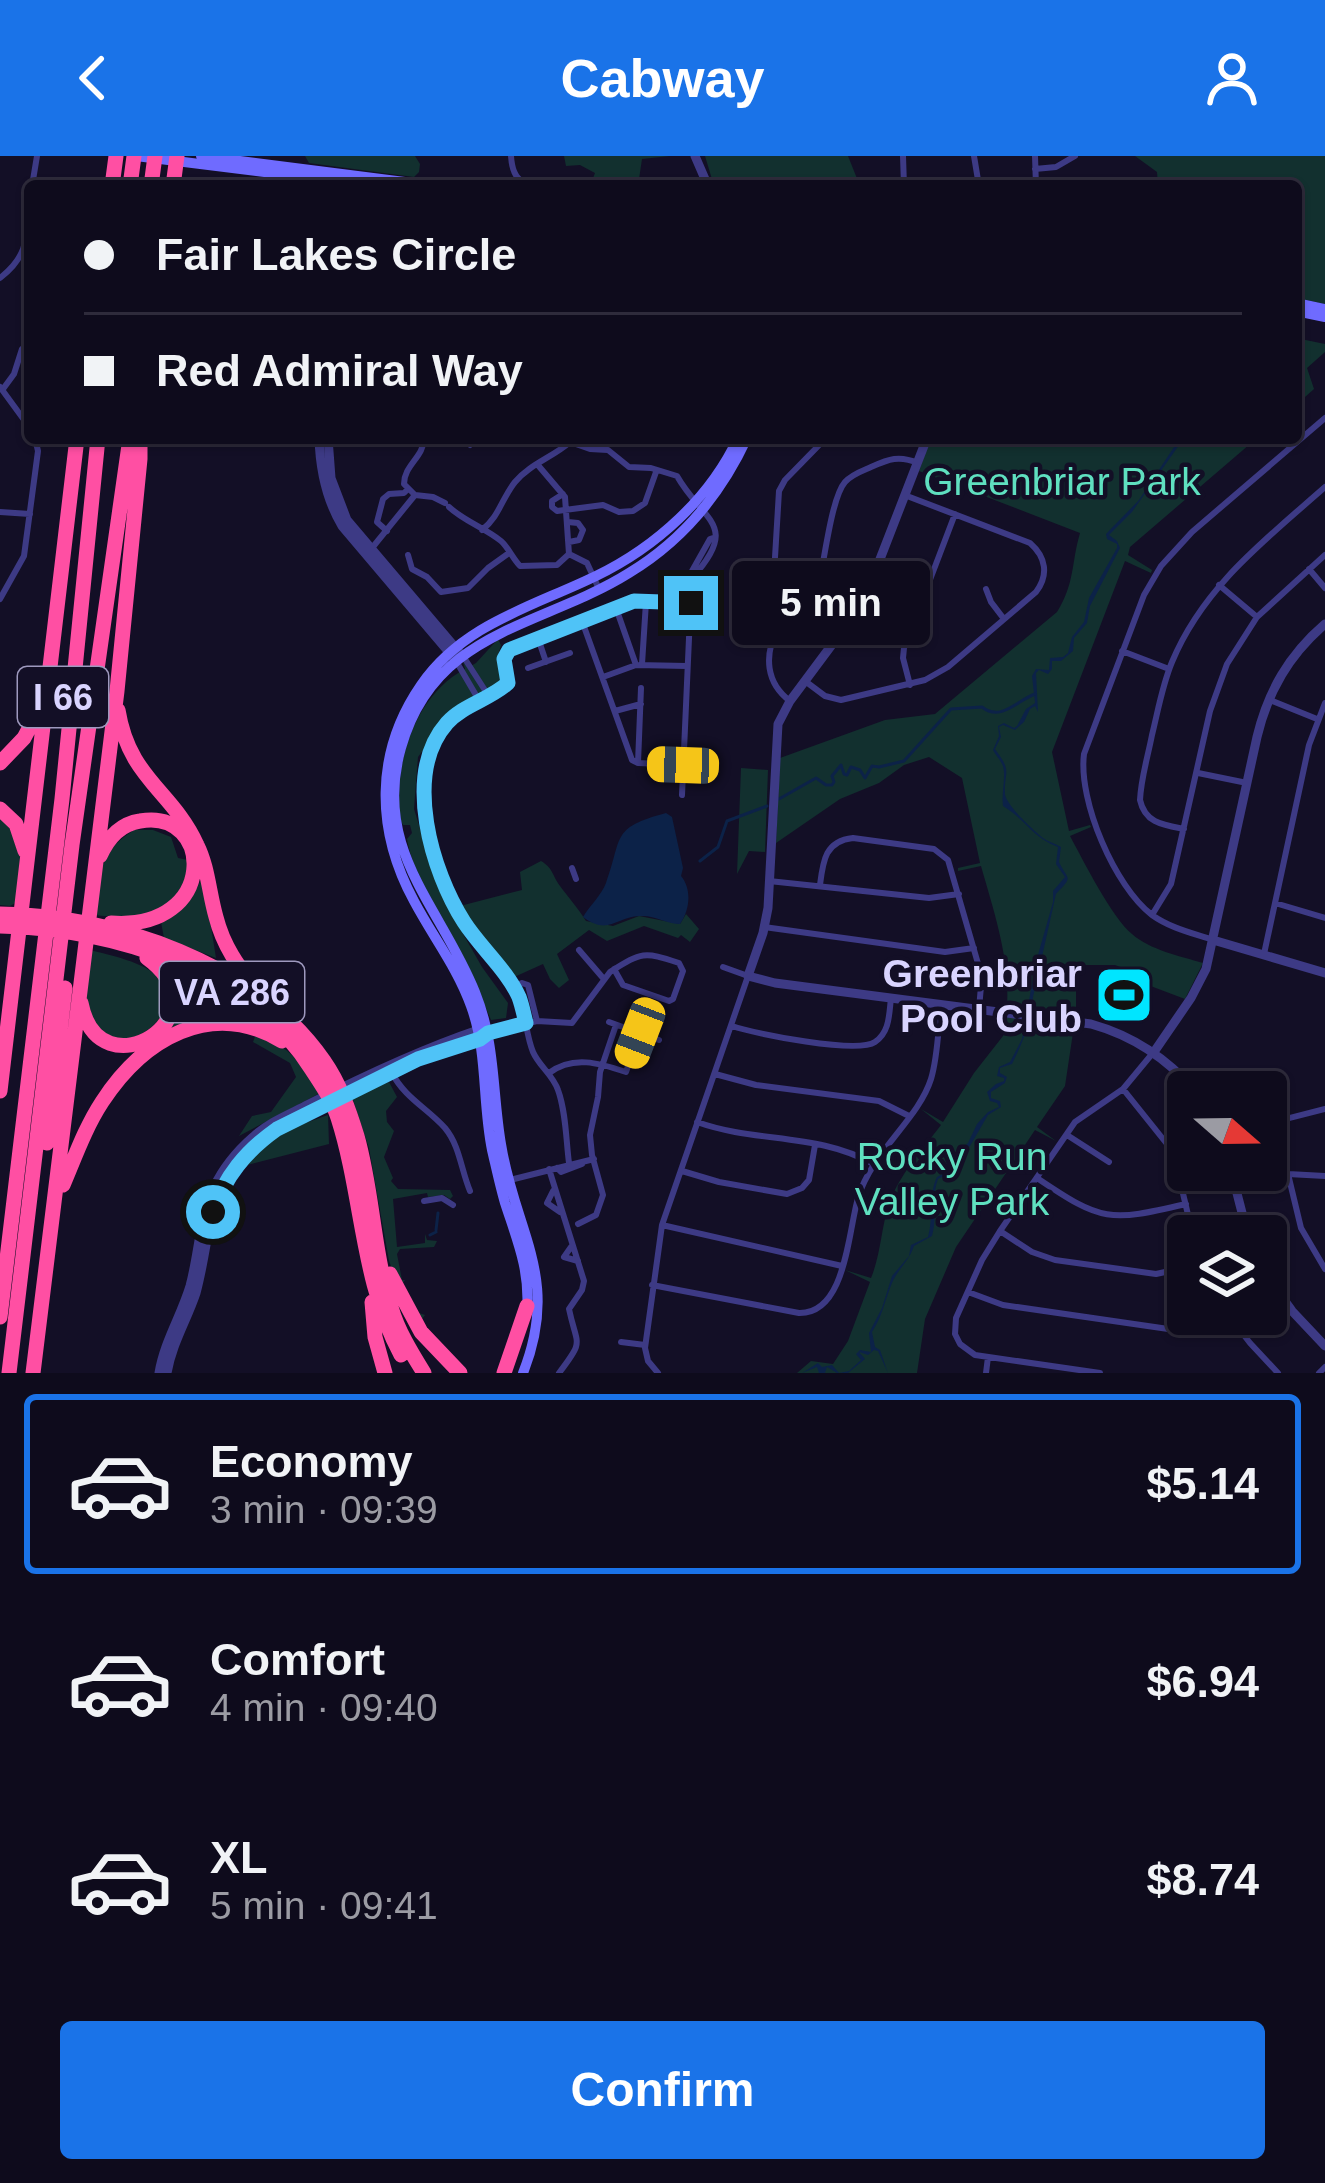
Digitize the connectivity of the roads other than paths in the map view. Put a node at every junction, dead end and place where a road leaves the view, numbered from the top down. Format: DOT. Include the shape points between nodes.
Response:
graph roads {
  1 [pos="202,156"];
  2 [pos="1035,156"];
  3 [pos="1075,156"];
  4 [pos="140,165"];
  5 [pos="1035,169"];
  6 [pos="308,180"];
  7 [pos="384,180"];
  8 [pos="1036,180"];
  9 [pos="24,244"];
  10 [pos="0,278"];
  11 [pos="22,349"];
  12 [pos="1,388"];
  13 [pos="24,418"];
  14 [pos="1325,418"];
  15 [pos="1302,438"];
  16 [pos="36,444"];
  17 [pos="76,444"];
  18 [pos="97,444"];
  19 [pos="97,444"];
  20 [pos="132,444"];
  21 [pos="132,444"];
  22 [pos="135,444"];
  23 [pos="323,444"];
  24 [pos="424,444"];
  25 [pos="568,444"];
  26 [pos="577,444"];
  27 [pos="738,444"];
  28 [pos="820,444"];
  29 [pos="925,444"];
  30 [pos="1295,444"];
  31 [pos="918,463"];
  32 [pos="537,464"];
  33 [pos="657,470"];
  34 [pos="1325,488"];
  35 [pos="411,492"];
  36 [pos="562,494"];
  37 [pos="905,496"];
  38 [pos="699,506"];
  39 [pos="567,511"];
  40 [pos="0,512"];
  41 [pos="30,514"];
  42 [pos="955,514"];
  43 [pos="568,522"];
  44 [pos="482,530"];
  45 [pos="387,531"];
  46 [pos="569,542"];
  47 [pos="368,552"];
  48 [pos="509,553"];
  49 [pos="408,554"];
  50 [pos="569,554"];
  51 [pos="1325,555"];
  52 [pos="1309,569"];
  53 [pos="749,573"];
  54 [pos="774,574"];
  55 [pos="820,578"];
  56 [pos="596,583"];
  57 [pos="1219,584"];
  58 [pos="1325,588"];
  59 [pos="986,589"];
  60 [pos="866,597"];
  61 [pos="0,599"];
  62 [pos="646,601"];
  63 [pos="691,603"];
  64 [pos="616,608"];
  65 [pos="1257,617"];
  66 [pos="1004,619"];
  67 [pos="581,620"];
  68 [pos="1325,624"];
  69 [pos="776,630"];
  70 [pos="538,638"];
  71 [pos="1123,652"];
  72 [pos="570,653"];
  73 [pos="456,654"];
  74 [pos="546,662"];
  75 [pos="639,664"];
  76 [pos="687,666"];
  77 [pos="528,668"];
  78 [pos="1169,669"];
  79 [pos="466,675"];
  80 [pos="442,676"];
  81 [pos="602,677"];
  82 [pos="49,680"];
  83 [pos="805,681"];
  84 [pos="910,685"];
  85 [pos="641,688"];
  86 [pos="117,691"];
  87 [pos="490,698"];
  88 [pos="1268,699"];
  89 [pos="790,701"];
  90 [pos="480,702"];
  91 [pos="1325,703"];
  92 [pos="640,704"];
  93 [pos="614,712"];
  94 [pos="1317,719"];
  95 [pos="0,763"];
  96 [pos="638,764"];
  97 [pos="683,765"];
  98 [pos="1196,773"];
  99 [pos="1247,784"];
  100 [pos="682,795"];
  101 [pos="0,809"];
  102 [pos="1184,830"];
  103 [pos="572,868"];
  104 [pos="94,876"];
  105 [pos="576,879"];
  106 [pos="769,881"];
  107 [pos="26,883"];
  108 [pos="820,885"];
  109 [pos="959,894"];
  110 [pos="1275,903"];
  111 [pos="58,911"];
  112 [pos="1152,914"];
  113 [pos="1325,918"];
  114 [pos="5,924"];
  115 [pos="764,927"];
  116 [pos="106,940"];
  117 [pos="1213,940"];
  118 [pos="60,942"];
  119 [pos="578,948"];
  120 [pos="974,948"];
  121 [pos="1264,955"];
  122 [pos="628,961"];
  123 [pos="723,968"];
  124 [pos="614,969"];
  125 [pos="1325,973"];
  126 [pos="748,976"];
  127 [pos="14,977"];
  128 [pos="81,978"];
  129 [pos="604,978"];
  130 [pos="621,981"];
  131 [pos="513,987"];
  132 [pos="891,998"];
  133 [pos="941,1004"];
  134 [pos="0,1009"];
  135 [pos="275,1009"];
  136 [pos="979,1009"];
  137 [pos="536,1021"];
  138 [pos="526,1023"];
  139 [pos="730,1026"];
  140 [pos="640,1033"];
  141 [pos="482,1034"];
  142 [pos="659,1040"];
  143 [pos="1154,1052"];
  144 [pos="602,1064"];
  145 [pos="391,1069"];
  146 [pos="1177,1071"];
  147 [pos="314,1072"];
  148 [pos="548,1073"];
  149 [pos="714,1074"];
  150 [pos="331,1087"];
  151 [pos="1123,1089"];
  152 [pos="0,1091"];
  153 [pos="340,1105"];
  154 [pos="1325,1108"];
  155 [pos="909,1116"];
  156 [pos="1287,1118"];
  157 [pos="697,1122"];
  158 [pos="1066,1134"];
  159 [pos="815,1144"];
  160 [pos="593,1157"];
  161 [pos="577,1162"];
  162 [pos="1109,1162"];
  163 [pos="873,1165"];
  164 [pos="551,1168"];
  165 [pos="681,1171"];
  166 [pos="1288,1174"];
  167 [pos="1325,1176"];
  168 [pos="1037,1178"];
  169 [pos="504,1181"];
  170 [pos="368,1190"];
  171 [pos="470,1191"];
  172 [pos="424,1201"];
  173 [pos="453,1204"];
  174 [pos="1186,1204"];
  175 [pos="55,1205"];
  176 [pos="1188,1215"];
  177 [pos="578,1224"];
  178 [pos="662,1225"];
  179 [pos="1000,1231"];
  180 [pos="0,1249"];
  181 [pos="366,1251"];
  182 [pos="842,1266"];
  183 [pos="1325,1269"];
  184 [pos="1167,1272"];
  185 [pos="652,1285"];
  186 [pos="968,1292"];
  187 [pos="1287,1304"];
  188 [pos="527,1306"];
  189 [pos="0,1317"];
  190 [pos="1167,1328"];
  191 [pos="1244,1335"];
  192 [pos="621,1342"];
  193 [pos="645,1345"];
  194 [pos="1325,1346"];
  195 [pos="988,1357"];
  196 [pos="459,1371"];
  197 [pos="1272,1371"];
  198 [pos="9,1373"];
  199 [pos="19,1373"];
  200 [pos="33,1373"];
  201 [pos="163,1373"];
  202 [pos="385,1373"];
  203 [pos="412,1373"];
  204 [pos="424,1373"];
  205 [pos="507,1373"];
  206 [pos="525,1373"];
  207 [pos="559,1373"];
  208 [pos="658,1373"];
  209 [pos="986,1373"];
  210 [pos="1100,1373"];
  1 -- 7 [label="main road"];
  2 -- 5 [label="street"];
  3 -- 5 [label="street"];
  4 -- 6 [label="main road"];
  5 -- 8 [label="street"];
  9 -- 10 [label="street"];
  11 -- 12 [label="street"];
  12 -- 13 [label="street"];
  14 -- 15 [label="street"];
  16 -- 41 [label="street"];
  17 -- 82 [label="highway"];
  18 -- 111 [label="highway"];
  19 -- 111 [label="highway, I 66"];
  20 -- 111 [label="highway, I 66" via="93,751"];
  21 -- 111 [label="highway"];
  22 -- 86 [label="highway" via="140,460"];
  23 -- 47 [label="street" via="340,505"];
  24 -- 35 [label="street" via="405,474"];
  25 -- 32 [label="street"];
  26 -- 33 [label="street"];
  27 -- 38 [label="main road"];
  28 -- 54 [label="street" via="779,491"];
  29 -- 31 [label="street"];
  30 -- 71 [label="street" via="1172,552 1144,595"];
  31 -- 37 [label="street"];
  31 -- 55 [label="street" via="892,458 845,482"];
  32 -- 36 [label="street"];
  32 -- 44 [label="street"];
  33 -- 38 [label="street" via="677,476"];
  33 -- 39 [label="street" via="645,503 633,511"];
  34 -- 57 [label="street"];
  35 -- 44 [label="street" via="447,504"];
  35 -- 45 [label="street"];
  35 -- 45 [label="street" via="383,500 376,522"];
  36 -- 39 [label="street"];
  36 -- 39 [label="street" via="552,506"];
  37 -- 42 [label="street"];
  37 -- 60 [label="street"];
  38 -- 56 [label="main road" via="650,560"];
  38 -- 63 [label="street" via="715,524 695,562"];
  39 -- 43 [label="street"];
  40 -- 41 [label="street"];
  41 -- 61 [label="street" via="24,556"];
  42 -- 66 [label="street" via="1040,554 1041,585"];
  42 -- 84 [label="street" via="904,648"];
  43 -- 46 [label="street"];
  43 -- 46 [label="street" via="583,530"];
  44 -- 48 [label="street"];
  45 -- 47 [label="street"];
  46 -- 50 [label="street"];
  47 -- 73 [label="street"];
  48 -- 49 [label="street" via="468,588 441,592 412,569"];
  48 -- 50 [label="street" via="520,566 548,567"];
  50 -- 56 [label="street" via="585,561"];
  51 -- 52 [label="street"];
  52 -- 58 [label="street"];
  52 -- 65 [label="street"];
  53 -- 54 [label="street"];
  54 -- 55 [label="street"];
  55 -- 60 [label="street"];
  56 -- 73 [label="main road"];
  57 -- 65 [label="street"];
  57 -- 78 [label="street"];
  59 -- 66 [label="street"];
  60 -- 83 [label="street"];
  62 -- 63 [label="street"];
  62 -- 64 [label="street"];
  62 -- 75 [label="street"];
  63 -- 76 [label="street"];
  64 -- 67 [label="street"];
  64 -- 75 [label="street"];
  65 -- 98 [label="street" via="1219,681"];
  66 -- 84 [label="street" via="941,672"];
  67 -- 70 [label="street"];
  67 -- 81 [label="street"];
  68 -- 88 [label="street" via="1295,653"];
  69 -- 89 [label="street" via="770,674"];
  70 -- 74 [label="street"];
  70 -- 87 [label="street" via="506,652 508,683"];
  71 -- 78 [label="street"];
  71 -- 112 [label="street" via="1083,770 1098,834"];
  72 -- 74 [label="street"];
  73 -- 79 [label="street"];
  73 -- 80 [label="main road"];
  73 -- 87 [label="street"];
  73 -- 141 [label="main road" via="416,692 396,732 386,815 399,872"];
  74 -- 77 [label="street"];
  75 -- 76 [label="street"];
  75 -- 81 [label="street"];
  76 -- 97 [label="street"];
  78 -- 102 [label="street" via="1140,800 1152,820"];
  79 -- 80 [label="street"];
  79 -- 90 [label="street"];
  80 -- 141 [label="main road" via="400,748 397,832 413,878 465,968"];
  81 -- 93 [label="street"];
  82 -- 95 [label="highway" via="29,730"];
  82 -- 107 [label="highway"];
  83 -- 84 [label="street" via="841,700"];
  83 -- 89 [label="street"];
  85 -- 92 [label="street"];
  86 -- 104 [label="highway"];
  86 -- 135 [label="highway" via="134,761 197,844 226,946"];
  87 -- 90 [label="street"];
  88 -- 94 [label="street"];
  88 -- 99 [label="street"];
  89 -- 106 [label="street" via="776,737"];
  90 -- 131 [label="street" via="437,737 424,808 453,903"];
  91 -- 94 [label="street"];
  92 -- 93 [label="street"];
  92 -- 96 [label="street"];
  93 -- 96 [label="street"];
  94 -- 110 [label="street"];
  96 -- 97 [label="street"];
  97 -- 100 [label="street"];
  98 -- 99 [label="street"];
  98 -- 102 [label="street"];
  99 -- 117 [label="street"];
  101 -- 107 [label="highway" via="22,838"];
  102 -- 112 [label="street" via="1171,884"];
  103 -- 105 [label="street"];
  104 -- 111 [label="highway"];
  104 -- 111 [label="highway" via="109,840 140,821 176,829 194,856 190,887 167,912 131,924"];
  106 -- 108 [label="street"];
  106 -- 115 [label="street"];
  107 -- 111 [label="highway"];
  108 -- 109 [label="street"];
  108 -- 109 [label="street" via="829,848 853,838 939,851"];
  109 -- 120 [label="street"];
  110 -- 113 [label="street"];
  110 -- 121 [label="street"];
  111 -- 114 [label="highway"];
  111 -- 114 [label="highway"];
  111 -- 118 [label="highway"];
  111 -- 118 [label="highway, I 66"];
  111 -- 135 [label="highway, VA 286" via="162,944"];
  112 -- 117 [label="street"];
  114 -- 116 [label="highway, VA 286"];
  114 -- 127 [label="highway"];
  115 -- 120 [label="street" via="944,952"];
  115 -- 126 [label="street"];
  116 -- 128 [label="highway" via="163,972 172,1003 165,1025 135,1045 103,1039 84,1016"];
  116 -- 147 [label="highway, VA 286" via="231,992"];
  117 -- 121 [label="street"];
  117 -- 143 [label="street" via="1196,989"];
  118 -- 128 [label="highway"];
  118 -- 180 [label="highway, I 66"];
  118 -- 189 [label="highway"];
  118 -- 198 [label="highway"];
  118 -- 199 [label="highway, I 66"];
  119 -- 129 [label="street"];
  120 -- 136 [label="street"];
  121 -- 125 [label="street"];
  122 -- 124 [label="street"];
  122 -- 130 [label="street"];
  122 -- 130 [label="street" via="649,953 683,971 669,1000"];
  123 -- 126 [label="street"];
  124 -- 129 [label="street"];
  124 -- 130 [label="street"];
  126 -- 132 [label="street"];
  126 -- 139 [label="street"];
  127 -- 134 [label="highway"];
  127 -- 152 [label="highway"];
  128 -- 175 [label="highway"];
  129 -- 137 [label="street" via="572,1023"];
  131 -- 137 [label="street" via="528,986"];
  131 -- 138 [label="street"];
  132 -- 133 [label="street"];
  132 -- 139 [label="street" via="886,1029 863,1046"];
  133 -- 136 [label="street"];
  133 -- 155 [label="street" via="932,1077"];
  135 -- 150 [label="highway, VA 286" via="317,1052"];
  136 -- 143 [label="street" via="1106,1028"];
  137 -- 138 [label="street"];
  138 -- 141 [label="street"];
  138 -- 148 [label="street"];
  139 -- 149 [label="street"];
  140 -- 142 [label="street"];
  140 -- 144 [label="street" via="626,1072"];
  140 -- 144 [label="street" via="612,1024"];
  141 -- 145 [label="street" via="438,1043"];
  141 -- 169 [label="main road" via="488,1125"];
  143 -- 146 [label="street"];
  143 -- 151 [label="street"];
  144 -- 148 [label="street" via="570,1063"];
  144 -- 160 [label="street"];
  145 -- 171 [label="street" via="451,1136"];
  145 -- 201 [label="street" via="277,1129 238,1163 213,1212 197,1289"];
  147 -- 150 [label="highway, VA 286"];
  147 -- 175 [label="highway" via="282,1041 243,1024 202,1024 169,1036 101,1103"];
  148 -- 161 [label="street"];
  149 -- 155 [label="street" via="879,1100"];
  149 -- 157 [label="street"];
  150 -- 153 [label="highway, VA 286"];
  151 -- 158 [label="street"];
  151 -- 174 [label="street" via="1167,1144"];
  153 -- 170 [label="highway, VA 286"];
  153 -- 181 [label="highway, VA 286"];
  154 -- 156 [label="street"];
  155 -- 163 [label="street"];
  157 -- 159 [label="street"];
  157 -- 165 [label="street"];
  158 -- 162 [label="street"];
  158 -- 168 [label="street"];
  159 -- 163 [label="street"];
  159 -- 165 [label="street" via="808,1180 790,1193"];
  160 -- 161 [label="street"];
  160 -- 177 [label="street" via="603,1195 596,1216"];
  161 -- 164 [label="street"];
  163 -- 182 [label="street"];
  164 -- 169 [label="street"];
  164 -- 207 [label="street" via="547,1203 562,1213 572,1246 564,1257 578,1261 584,1285 569,1309 579,1342"];
  165 -- 178 [label="street"];
  166 -- 167 [label="street"];
  166 -- 183 [label="street" via="1301,1228"];
  168 -- 174 [label="street" via="1103,1215"];
  168 -- 179 [label="street"];
  169 -- 188 [label="main road"];
  169 -- 206 [label="main road" via="536,1272"];
  170 -- 196 [label="highway" via="396,1290 421,1332"];
  170 -- 204 [label="highway, VA 286" via="390,1304"];
  172 -- 173 [label="street"];
  174 -- 176 [label="street"];
  175 -- 200 [label="highway"];
  178 -- 182 [label="street"];
  178 -- 185 [label="street"];
  179 -- 184 [label="street" via="1055,1260"];
  179 -- 186 [label="street"];
  181 -- 202 [label="highway"];
  181 -- 203 [label="highway, VA 286" via="381,1313"];
  182 -- 185 [label="street" via="826,1304 807,1314"];
  185 -- 193 [label="street"];
  186 -- 190 [label="street" via="1003,1305"];
  186 -- 195 [label="street" via="956,1336 967,1351"];
  187 -- 194 [label="street"];
  188 -- 205 [label="highway"];
  191 -- 197 [label="street"];
  192 -- 193 [label="street"];
  193 -- 208 [label="street"];
  195 -- 209 [label="street"];
  195 -- 210 [label="street"];
}
